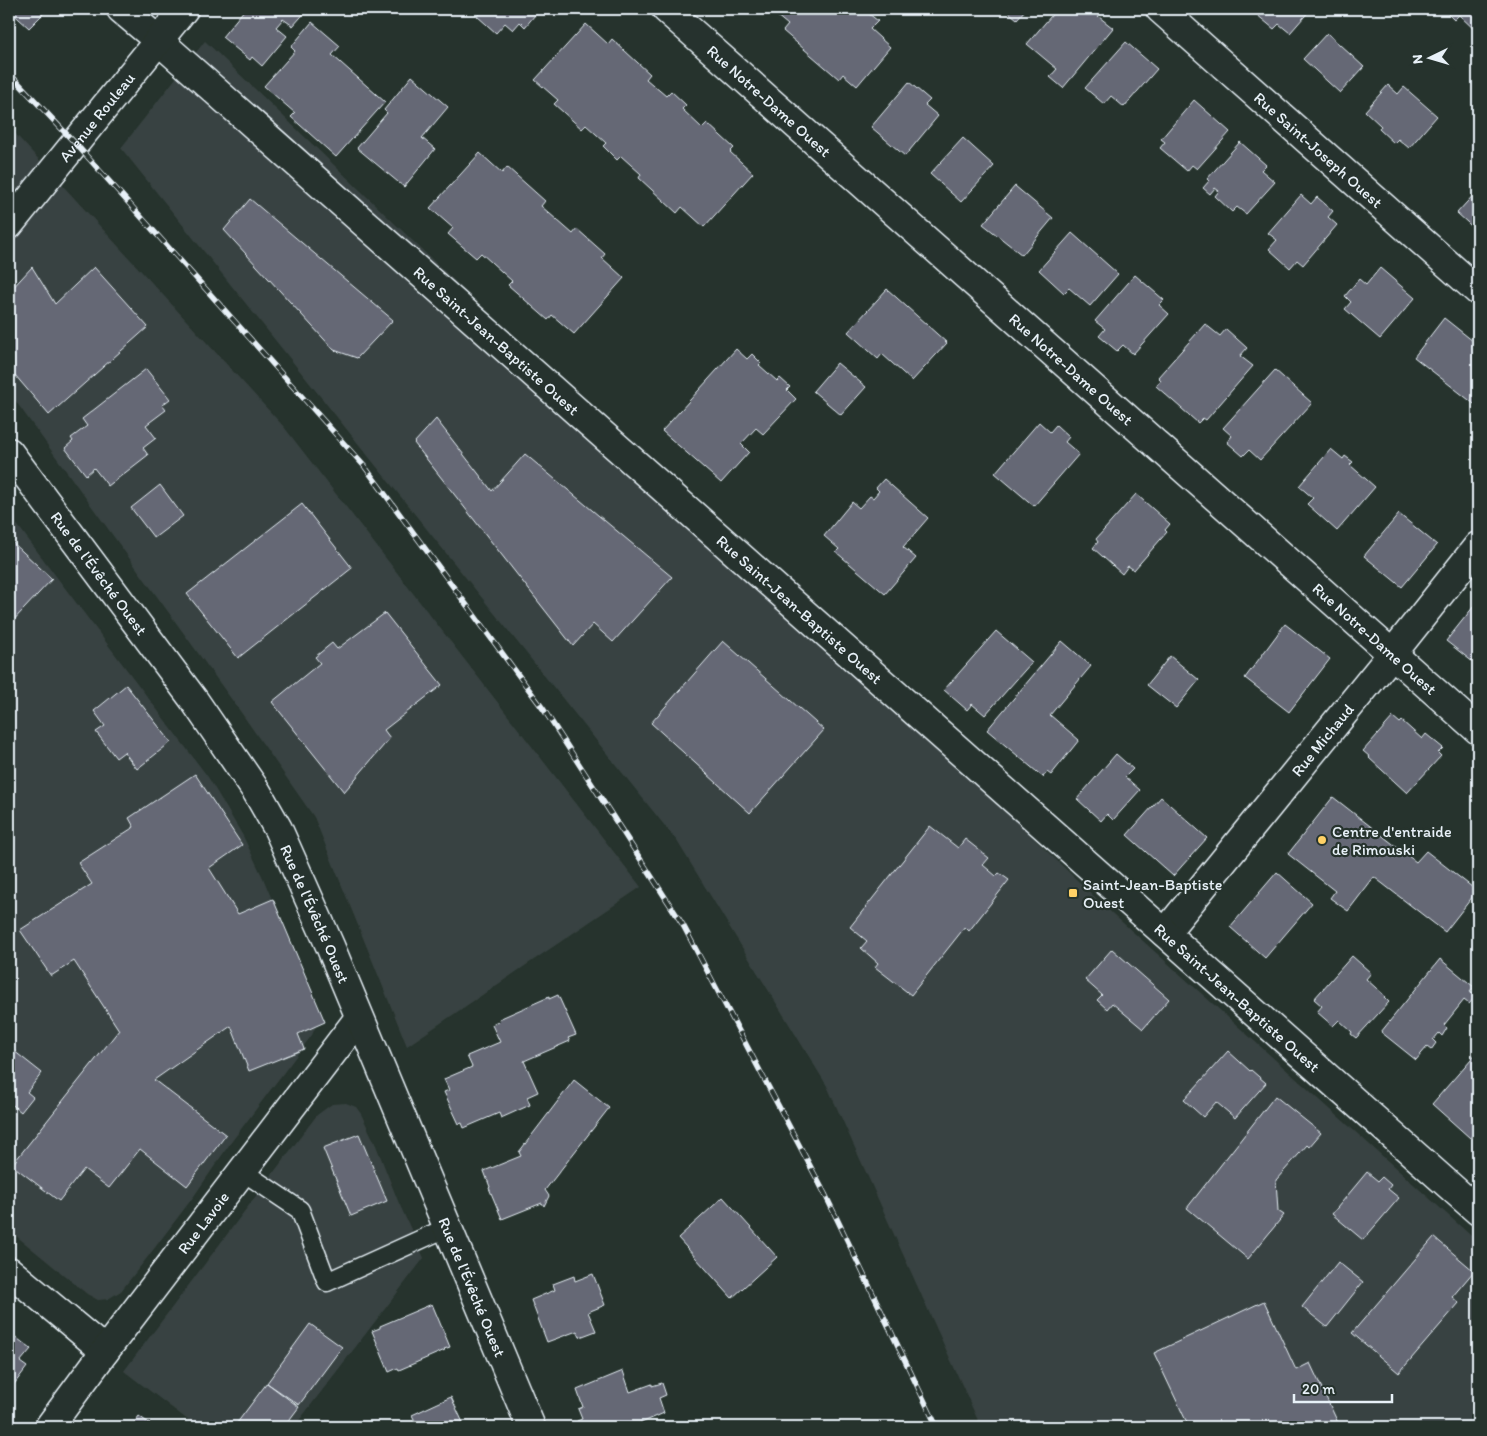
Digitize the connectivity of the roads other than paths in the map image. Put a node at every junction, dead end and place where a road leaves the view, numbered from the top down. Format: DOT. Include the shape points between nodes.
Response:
graph roads {
  1 [pos="121,9"];
  2 [pos="184,9"];
  3 [pos="666,9"];
  4 [pos="1160,9"];
  5 [pos="158,40"];
  6 [pos="9,225"];
  7 [pos="1478,291"];
  8 [pos="9,452"];
  9 [pos="1478,546"];
  10 [pos="1392,654"];
  11 [pos="1478,730"];
  12 [pos="1165,934"];
  13 [pos="359,1018"];
  14 [pos="242,1171"];
  15 [pos="1478,1211"];
  16 [pos="446,1228"];
  17 [pos="9,1272"];
  18 [pos="105,1351"];
  19 [pos="49,1427"];
  20 [pos="530,1427"];
  1 -- 5 [label="street, Rue Saint-Jean-Baptiste Ouest"];
  2 -- 5 [label="street, Avenue Rouleau"];
  3 -- 10 [label="street, Rue Notre-Dame Ouest"];
  4 -- 7 [label="street, Rue Saint-Joseph Ouest"];
  5 -- 6 [label="street, Avenue Rouleau"];
  5 -- 12 [label="street, Rue Saint-Jean-Baptiste Ouest"];
  8 -- 13 [label="street, Rue de l'Évêché Ouest" via="194,700 257,792 278,829"];
  9 -- 10 [label="street, Rue Michaud"];
  10 -- 11 [label="street, Rue Notre-Dame Ouest"];
  10 -- 12 [label="street, Rue Michaud"];
  12 -- 15 [label="street, Rue Saint-Jean-Baptiste Ouest"];
  13 -- 14 [label="street, Rue Lavoie"];
  13 -- 16 [label="street, Rue de l'Évêché Ouest"];
  14 -- 16 [label="lane" via="300,1210 328,1282"];
  14 -- 18 [label="street, Rue Lavoie"];
  16 -- 20 [label="street, Rue de l'Évêché Ouest"];
  17 -- 18 [label="street"];
  18 -- 19 [label="street, Rue Lavoie"];
}
